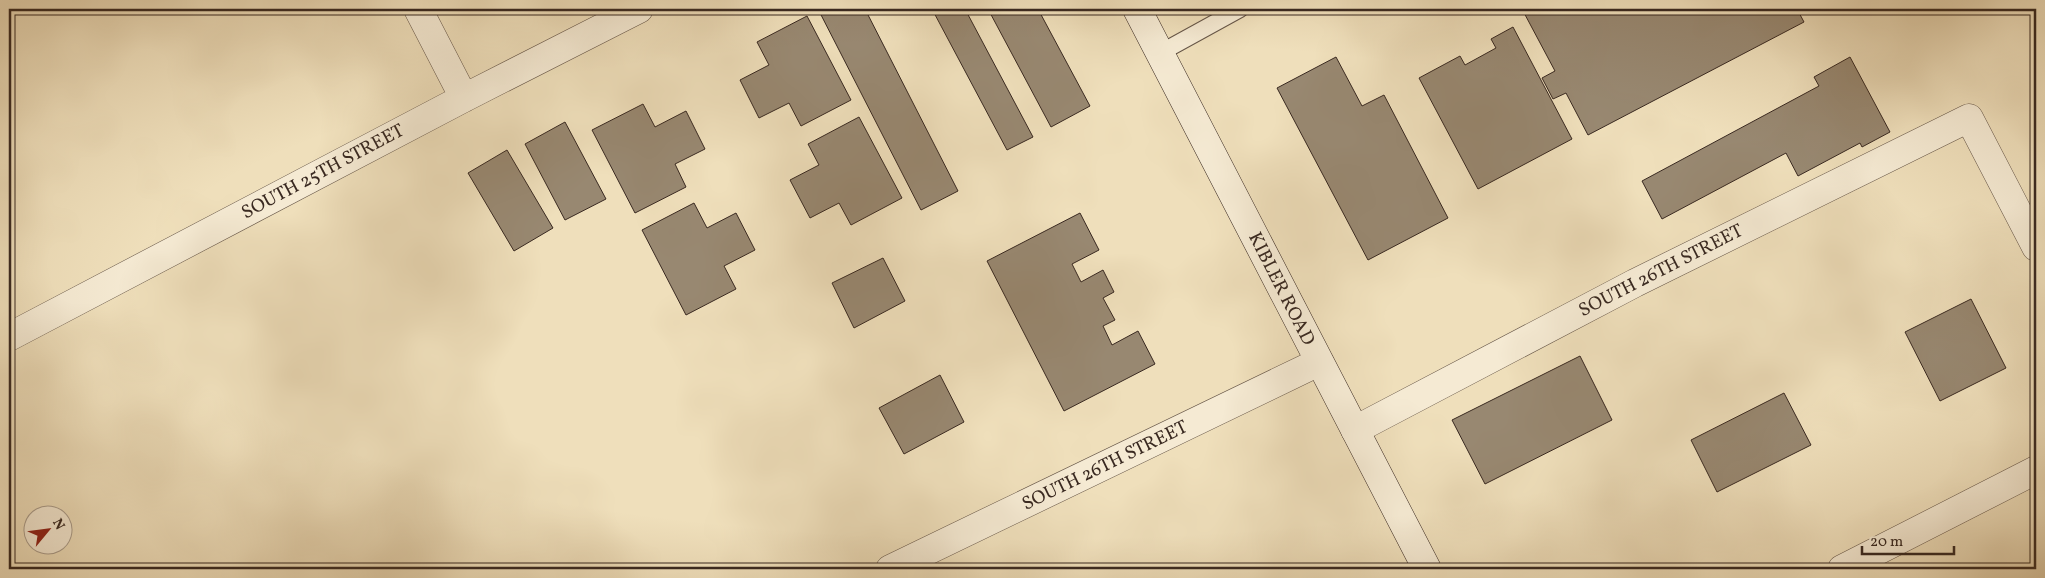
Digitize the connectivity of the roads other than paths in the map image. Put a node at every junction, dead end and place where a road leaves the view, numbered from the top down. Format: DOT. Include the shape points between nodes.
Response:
graph roads {
  1 [pos="418,9"];
  2 [pos="639,9"];
  3 [pos="1137,9"];
  4 [pos="1240,9"];
  5 [pos="1160,53"];
  6 [pos="464,98"];
  7 [pos="2036,247"];
  8 [pos="9,338"];
  9 [pos="1319,362"];
  10 [pos="1355,430"];
  11 [pos="2036,470"];
  12 [pos="890,569"];
  13 [pos="1427,569"];
  14 [pos="1842,569"];
  1 -- 6 [label="street"];
  2 -- 6 [label="street, SOUTH 25TH STREET"];
  3 -- 5 [label="street, KIBLER ROAD"];
  4 -- 5 [label="lane"];
  5 -- 9 [label="street, KIBLER ROAD"];
  6 -- 8 [label="street, SOUTH 25TH STREET"];
  7 -- 10 [label="street, SOUTH 26TH STREET" via="1969,118 1635,283"];
  9 -- 10 [label="street, KIBLER ROAD"];
  9 -- 12 [label="street, SOUTH 26TH STREET"];
  10 -- 13 [label="street, KIBLER ROAD"];
  11 -- 14 [label="street"];
}
